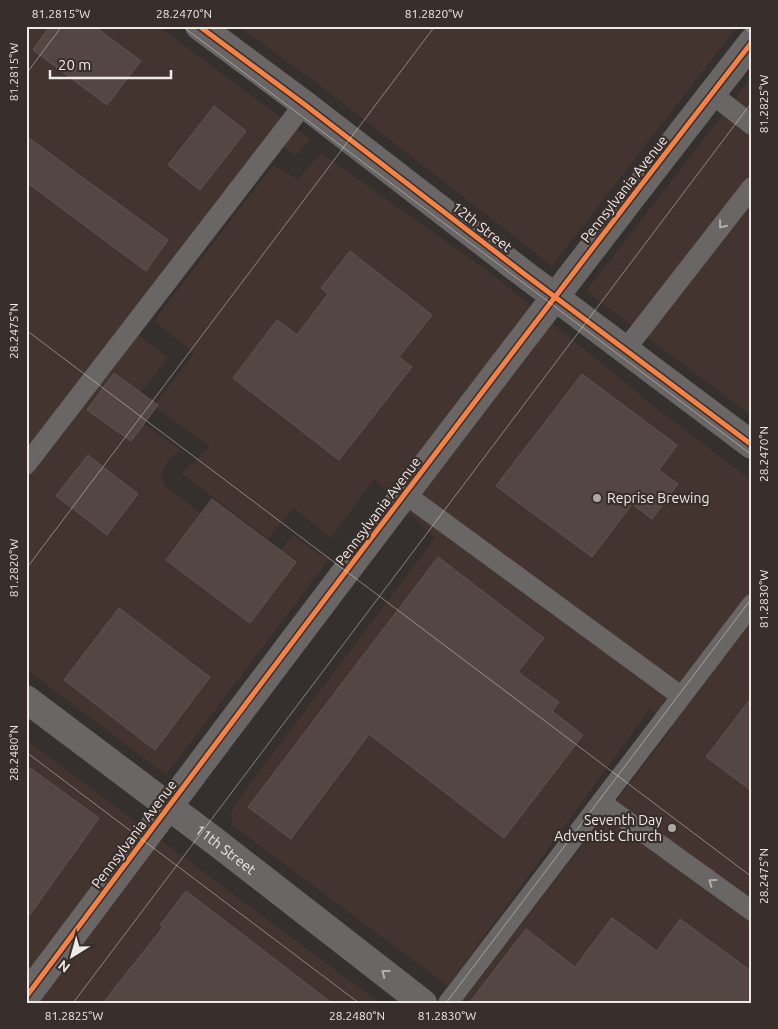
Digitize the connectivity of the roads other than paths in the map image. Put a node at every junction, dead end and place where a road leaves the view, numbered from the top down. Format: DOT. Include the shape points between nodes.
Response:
graph roads {
  1 [pos="199,26"];
  2 [pos="752,42"];
  3 [pos="712,94"];
  4 [pos="304,104"];
  5 [pos="752,126"];
  6 [pos="752,187"];
  7 [pos="554,296"];
  8 [pos="625,350"];
  9 [pos="752,445"];
  10 [pos="26,465"];
  11 [pos="405,494"];
  12 [pos="752,604"];
  13 [pos="681,696"];
  14 [pos="26,699"];
  15 [pos="601,802"];
  16 [pos="168,806"];
  17 [pos="752,911"];
  18 [pos="26,997"];
  19 [pos="423,1003"];
  20 [pos="448,1003"];
  1 -- 4 [label="street, 12th Street"];
  2 -- 3 [label="street, Pennsylvania Avenue"];
  3 -- 5 [label="lane"];
  3 -- 7 [label="street, Pennsylvania Avenue"];
  4 -- 7 [label="street, 12th Street"];
  4 -- 10 [label="lane"];
  6 -- 8 [label="lane, one-way"];
  7 -- 8 [label="street, 12th Street"];
  7 -- 11 [label="street, Pennsylvania Avenue"];
  8 -- 9 [label="street, 12th Street"];
  11 -- 13 [label="lane"];
  11 -- 16 [label="street, Pennsylvania Avenue"];
  12 -- 13 [label="lane"];
  13 -- 15 [label="lane"];
  14 -- 16 [label="street, 11th Street"];
  17 -- 15 [label="lane, one-way"];
  15 -- 20 [label="lane"];
  16 -- 18 [label="street, Pennsylvania Avenue"];
  19 -- 16 [label="street, 11th Street, one-way"];
}
